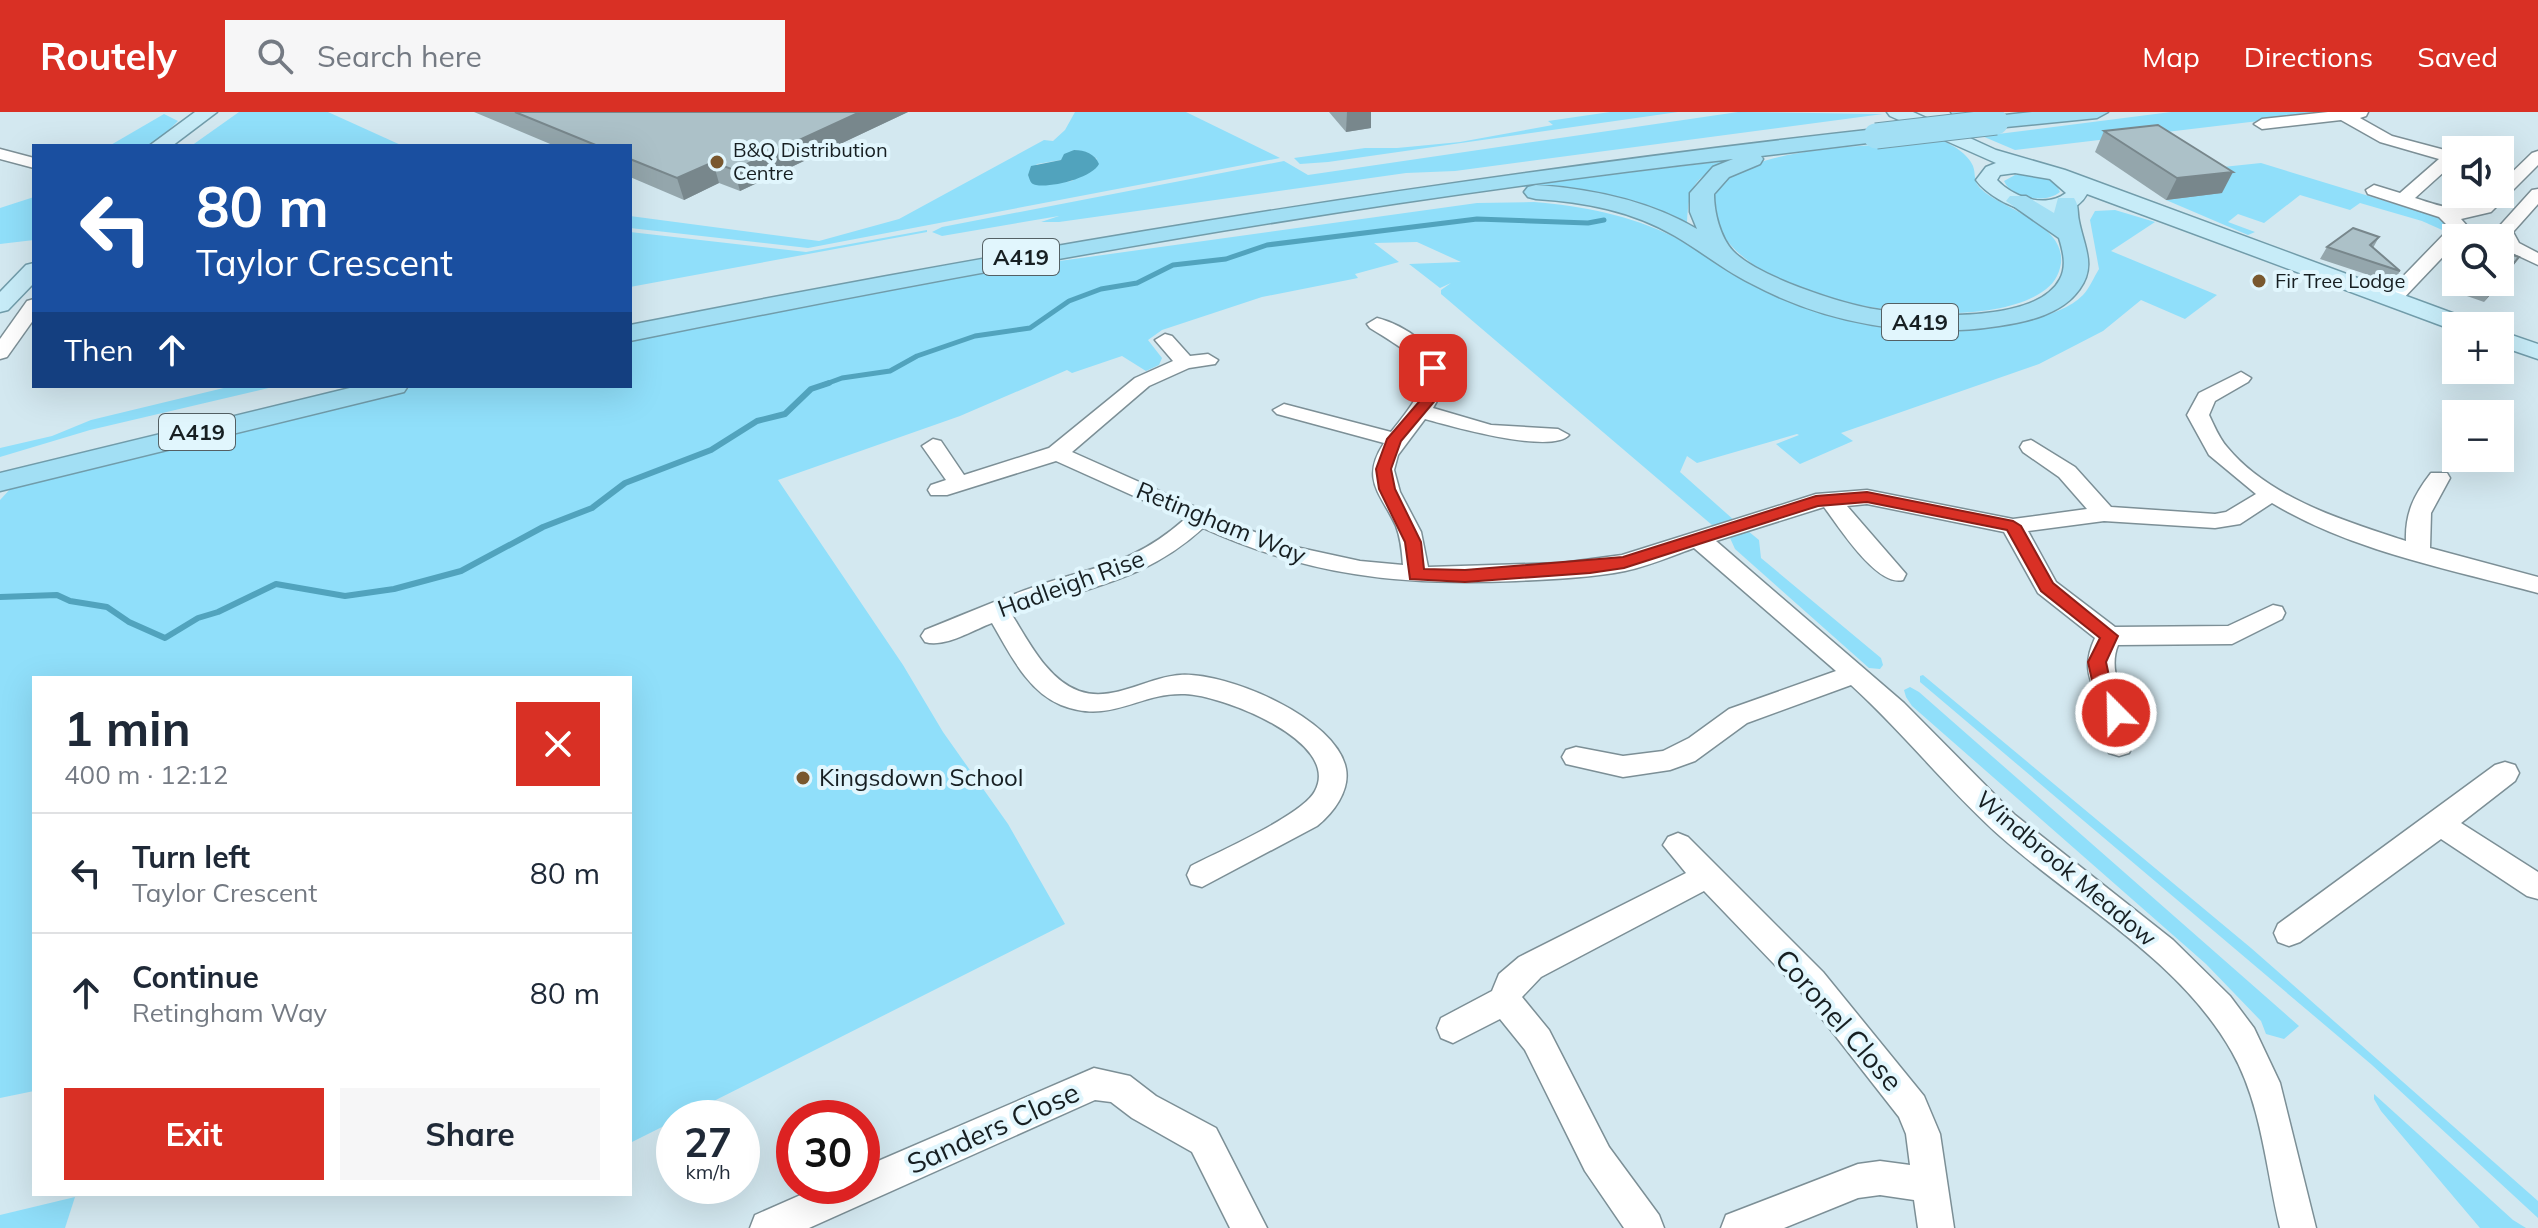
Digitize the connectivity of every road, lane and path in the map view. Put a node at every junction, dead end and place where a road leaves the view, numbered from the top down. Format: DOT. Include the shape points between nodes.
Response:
graph roads {
  1 [pos="207,112"];
  2 [pos="1897,112"];
  3 [pos="1964,112"];
  4 [pos="2097,112"];
  5 [pos="2373,112"];
  6 [pos="2344,115"];
  7 [pos="2262,124"];
  8 [pos="1827,141"];
  9 [pos="162,144"];
  10 [pos="1973,149"];
  11 [pos="0,154"];
  12 [pos="2538,156"];
  13 [pos="32,162"];
  14 [pos="2032,168"];
  15 [pos="1989,174"];
  16 [pos="2062,178"];
  17 [pos="2374,190"];
  18 [pos="2538,194"];
  19 [pos="1414,195"];
  20 [pos="2403,199"];
  21 [pos="2018,201"];
  22 [pos="2069,202"];
  23 [pos="2151,211"];
  24 [pos="2450,216"];
  25 [pos="2066,232"];
  26 [pos="1720,251"];
  27 [pos="2538,260"];
  28 [pos="32,272"];
  29 [pos="2392,299"];
  30 [pos="0,305"];
  31 [pos="32,308"];
  32 [pos="632,316"];
  33 [pos="2442,317"];
  34 [pos="1377,324"];
  35 [pos="632,333"];
  36 [pos="1165,340"];
  37 [pos="2514,343"];
  38 [pos="2538,352"];
  39 [pos="0,353"];
  40 [pos="1208,360"];
  41 [pos="1185,363"];
  42 [pos="2241,378"];
  43 [pos="300,388"];
  44 [pos="386,388"];
  45 [pos="1284,410"];
  46 [pos="1421,411"];
  47 [pos="1558,435"];
  48 [pos="1394,439"];
  49 [pos="933,446"];
  50 [pos="2031,447"];
  51 [pos="1057,453"];
  52 [pos="0,461"];
  53 [pos="2439,478"];
  54 [pos="0,482"];
  55 [pos="2271,494"];
  56 [pos="1830,500"];
  57 [pos="2104,514"];
  58 [pos="1200,518"];
  59 [pos="2013,526"];
  60 [pos="1699,540"];
  61 [pos="2419,553"];
  62 [pos="1894,574"];
  63 [pos="1416,575"];
  64 [pos="2538,585"];
  65 [pos="997,611"];
  66 [pos="2273,613"];
  67 [pos="934,636"];
  68 [pos="2109,636"];
  69 [pos="1854,674"];
  70 [pos="2119,746"];
  71 [pos="1576,757"];
  72 [pos="2505,773"];
  73 [pos="2440,824"];
  74 [pos="1678,845"];
  75 [pos="1202,875"];
  76 [pos="1707,876"];
  77 [pos="2538,887"];
  78 [pos="2289,933"];
  79 [pos="1505,1000"];
  80 [pos="1453,1028"];
  81 [pos="880,1178"];
  82 [pos="1929,1185"];
  83 [pos="822,1204"];
  84 [pos="768,1228"];
  85 [pos="1249,1228"];
  86 [pos="1646,1228"];
  87 [pos="1739,1228"];
  88 [pos="1936,1228"];
  89 [pos="2298,1228"];
  1 -- 9 [label="main road"];
  2 -- 10 [label="main road"];
  3 -- 32 [label="highway, A419" via="1210,210"];
  4 -- 8 [label="highway, A419, bridge"];
  5 -- 6 [label="street"];
  6 -- 7 [label="street"];
  6 -- 20 [label="street" via="2386,139 2451,157"];
  8 -- 19 [label="highway, A419"];
  8 -- 26 [label="highway, A419" via="1747,161 1709,182 1700,205"];
  10 -- 14 [label="main road"];
  10 -- 15 [label="main road"];
  11 -- 13 [label="street"];
  12 -- 24 [label="street" via="2485,208"];
  14 -- 15 [label="main road" via="2006,167"];
  14 -- 16 [label="main road"];
  15 -- 21 [label="main road" via="1991,188"];
  16 -- 22 [label="main road" via="2075,188 2077,195"];
  16 -- 23 [label="main road"];
  17 -- 20 [label="street"];
  18 -- 27 [label="street" via="2504,231 2512,246"];
  19 -- 26 [label="highway, A419" via="1582,196 1656,217"];
  19 -- 35 [label="highway, A419" via="1015,257"];
  20 -- 24 [label="street"];
  21 -- 22 [label="main road"];
  21 -- 25 [label="highway"];
  22 -- 23 [label="main road" via="2115,203"];
  22 -- 25 [label="highway, A419"];
  23 -- 29 [label="main road"];
  24 -- 29 [label="street" via="2460,230"];
  25 -- 26 [label="highway, A419" via="2077,263 2065,290 2024,312 1969,322 1903,320 1829,306 1773,285"];
  28 -- 30 [label="main road"];
  29 -- 33 [label="main road"];
  31 -- 39 [label="street"];
  34 -- 46 [label="street" via="1421,351 1433,368 1435,387"];
  36 -- 41 [label="street"];
  37 -- 38 [label="main road"];
  40 -- 41 [label="street"];
  41 -- 51 [label="street" via="1132,389"];
  42 -- 55 [label="street" via="2206,397 2198,415 2214,447"];
  43 -- 52 [label="highway, A419"];
  44 -- 54 [label="highway, A419"];
  45 -- 48 [label="street"];
  46 -- 47 [label="street" via="1490,431"];
  46 -- 48 [label="street"];
  48 -- 63 [label="street" via="1383,478 1413,542"];
  49 -- 51 [label="street" via="949,486"];
  50 -- 57 [label="street" via="2067,472"];
  51 -- 58 [label="street, Retingham Way"];
  53 -- 61 [label="street" via="2419,509"];
  55 -- 57 [label="street, Retingham Way" via="2232,519"];
  55 -- 61 [label="street"];
  56 -- 59 [label="street, Retingham Way" via="1867,497"];
  56 -- 60 [label="street, Retingham Way"];
  56 -- 62 [label="street"];
  57 -- 59 [label="street, Retingham Way"];
  58 -- 63 [label="street, Retingham Way" via="1266,546 1330,564"];
  58 -- 65 [label="street, Hadleigh Rise" via="1169,546 1136,565"];
  59 -- 68 [label="street" via="2047,587"];
  60 -- 63 [label="street, Retingham Way" via="1624,563 1576,570"];
  60 -- 69 [label="street, Windbrook Meadow"];
  61 -- 64 [label="street"];
  65 -- 67 [label="street, Hadleigh Rise"];
  65 -- 75 [label="street" via="1046,683 1069,697 1113,703 1170,686 1209,686 1289,722 1321,744 1333,779 1322,805"];
  66 -- 68 [label="street" via="2232,635"];
  68 -- 70 [label="street" via="2097,662 2116,713"];
  69 -- 71 [label="street" via="1734,718 1676,757 1626,768"];
  69 -- 89 [label="street, Windbrook Meadow" via="2005,823 2162,950 2217,1003 2263,1077"];
  72 -- 73 [label="street"];
  73 -- 77 [label="street"];
  73 -- 78 [label="street"];
  74 -- 76 [label="street, Coronel Close"];
  76 -- 79 [label="street" via="1530,967 1510,984"];
  76 -- 82 [label="street, Coronel Close" via="1812,982 1912,1107 1923,1134"];
  79 -- 80 [label="street"];
  79 -- 86 [label="street" via="1537,1040 1597,1159"];
  81 -- 85 [label="street, Sanders Close" via="1103,1083 1204,1140"];
  82 -- 87 [label="street" via="1880,1178 1858,1181"];
  82 -- 88 [label="street, Coronel Close"];
  83 -- 84 [label="street, Sanders Close"];
}
